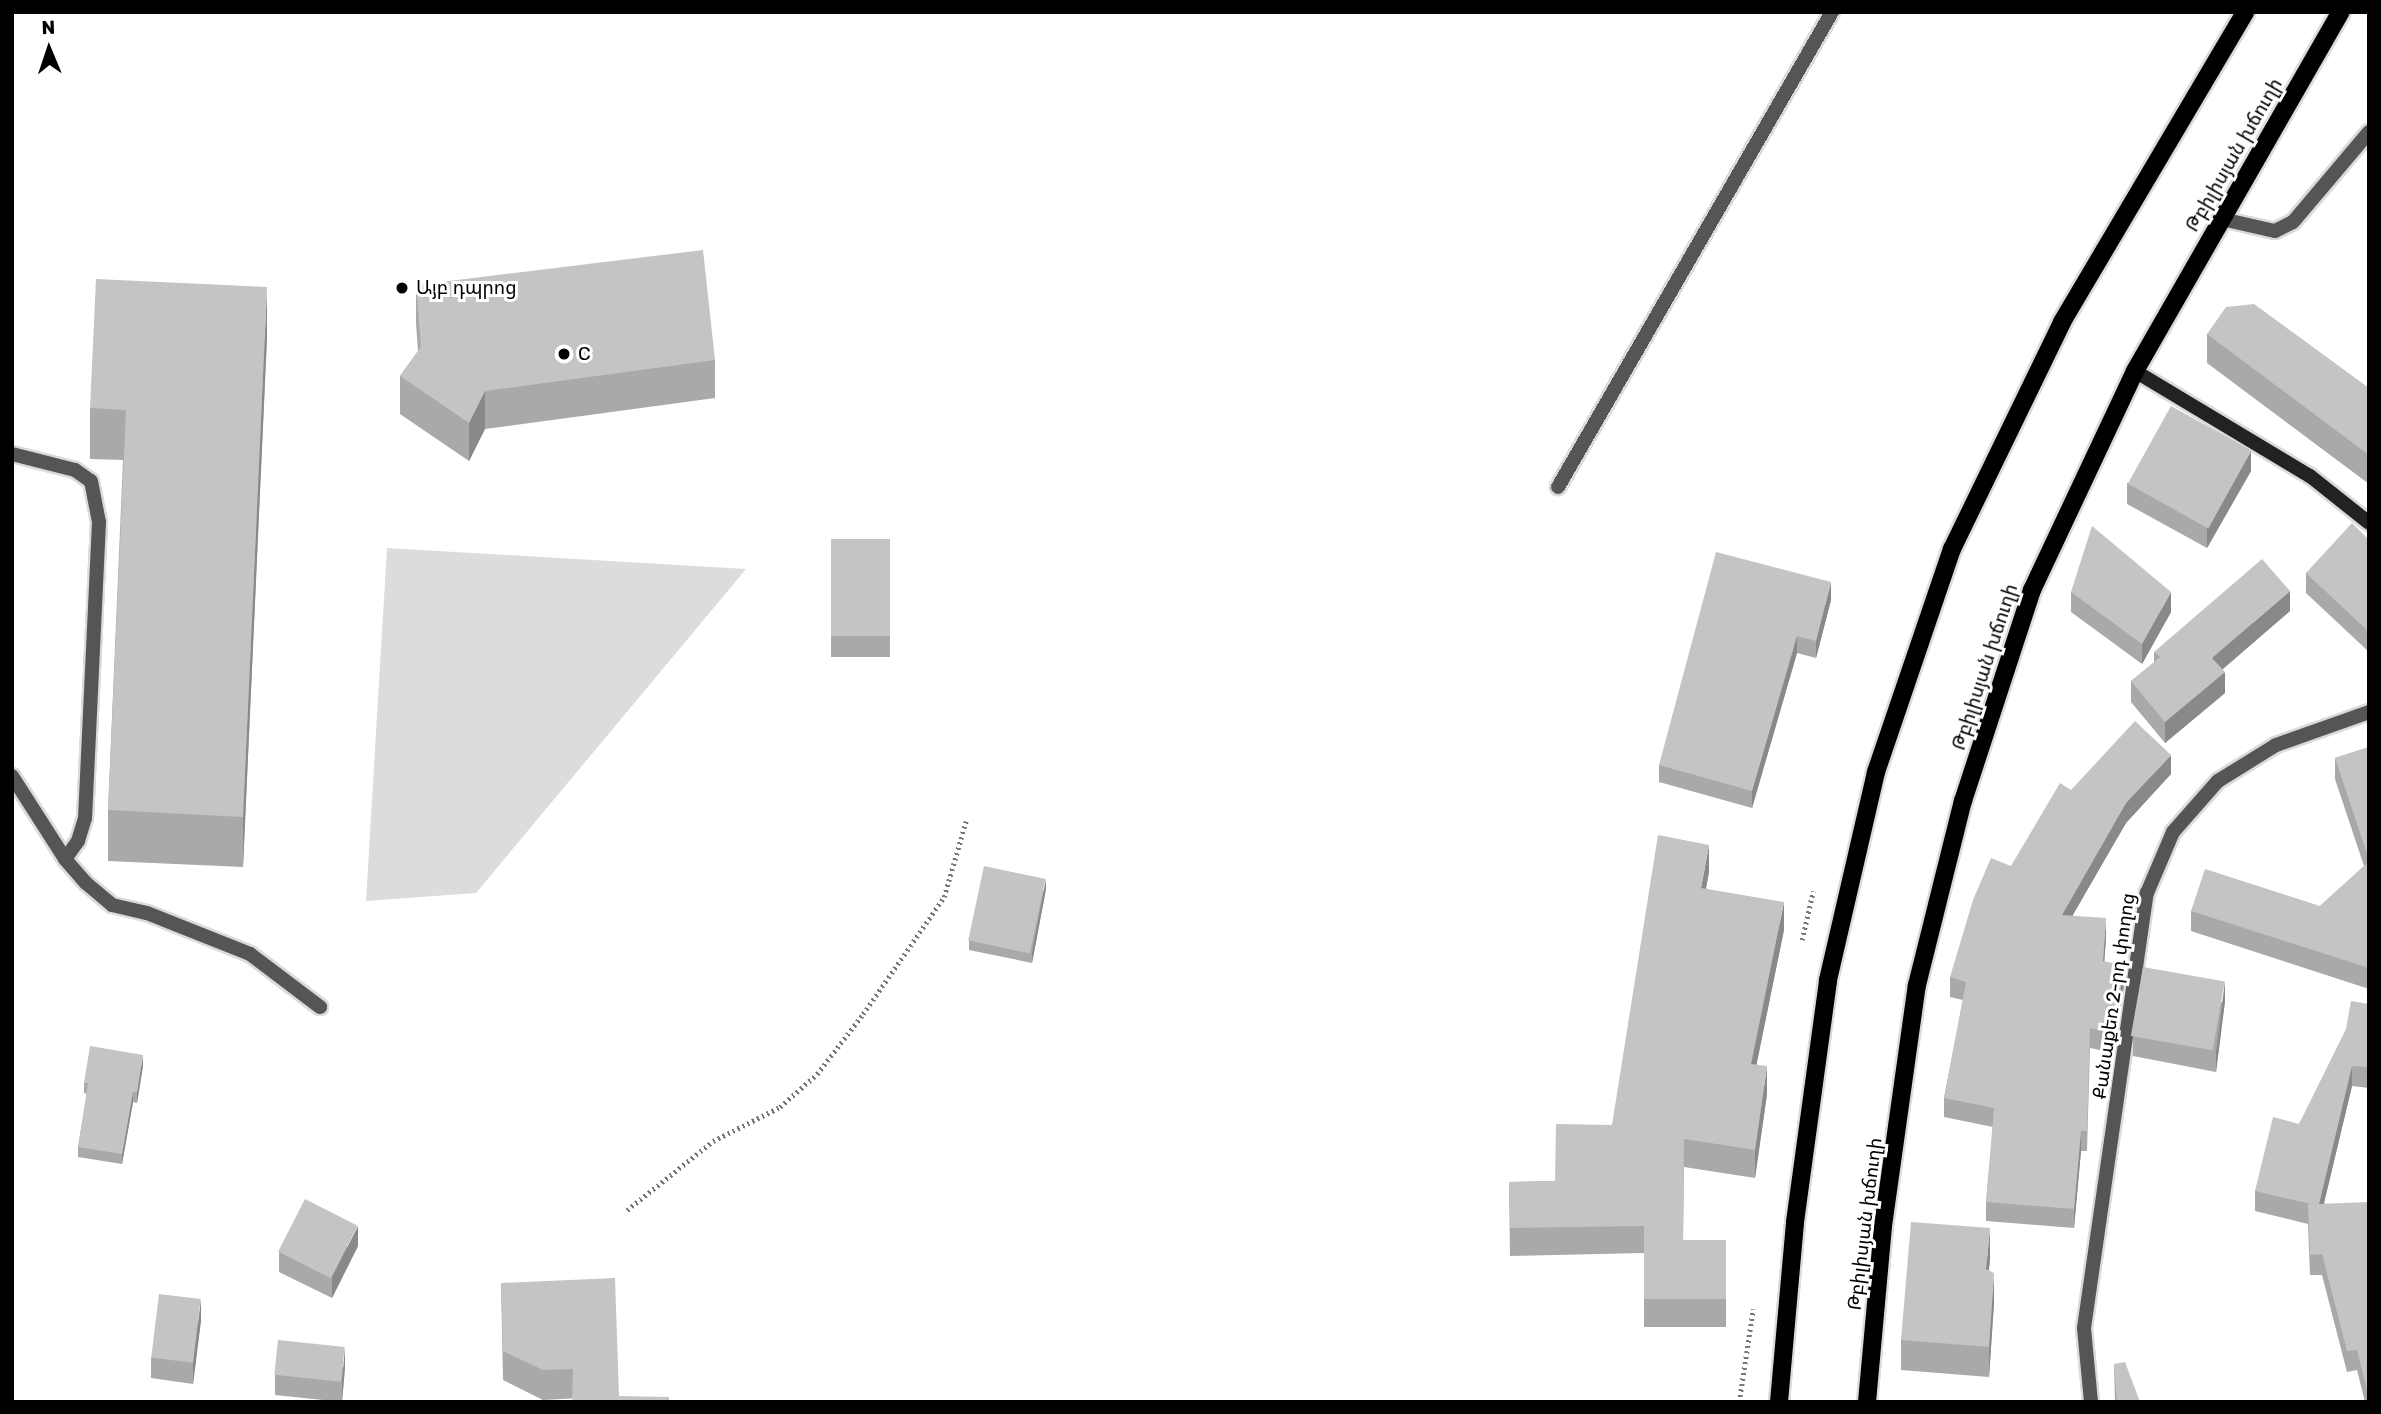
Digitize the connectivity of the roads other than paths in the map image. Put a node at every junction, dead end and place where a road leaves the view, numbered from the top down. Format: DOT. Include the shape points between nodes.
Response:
graph roads {
  1 [pos="1832,12"];
  2 [pos="2245,12"];
  3 [pos="2341,12"];
  4 [pos="2369,132"];
  5 [pos="2222,219"];
  6 [pos="2135,371"];
  7 [pos="12,454"];
  8 [pos="1558,487"];
  9 [pos="2369,523"];
  10 [pos="2369,712"];
  11 [pos="12,776"];
  12 [pos="65,859"];
  13 [pos="320,1007"];
  14 [pos="1779,1402"];
  15 [pos="1867,1402"];
  16 [pos="2091,1402"];
  1 -- 8 [label="street"];
  2 -- 14 [label="main road" via="2062,322 1951,549 1876,772 1828,980 1795,1222"];
  3 -- 5 [label="main road, Թբիլիսյան խճուղի"];
  4 -- 5 [label="street" via="2293,222 2275,231"];
  5 -- 6 [label="main road, Թբիլիսյան խճուղի"];
  6 -- 9 [label="street" via="2310,476"];
  6 -- 15 [label="main road, Թբիլիսյան խճուղի" via="2032,590 1963,801 1917,985 1883,1226"];
  7 -- 12 [label="street" via="75,470 91,481 99,522 85,818 78,841"];
  10 -- 16 [label="street, Քանաքեռ 2-րդ փողոց" via="2276,745 2218,781 2173,832 2147,893 2084,1328"];
  11 -- 12 [label="street"];
  12 -- 13 [label="street" via="112,905 147,913 250,954"];
}
